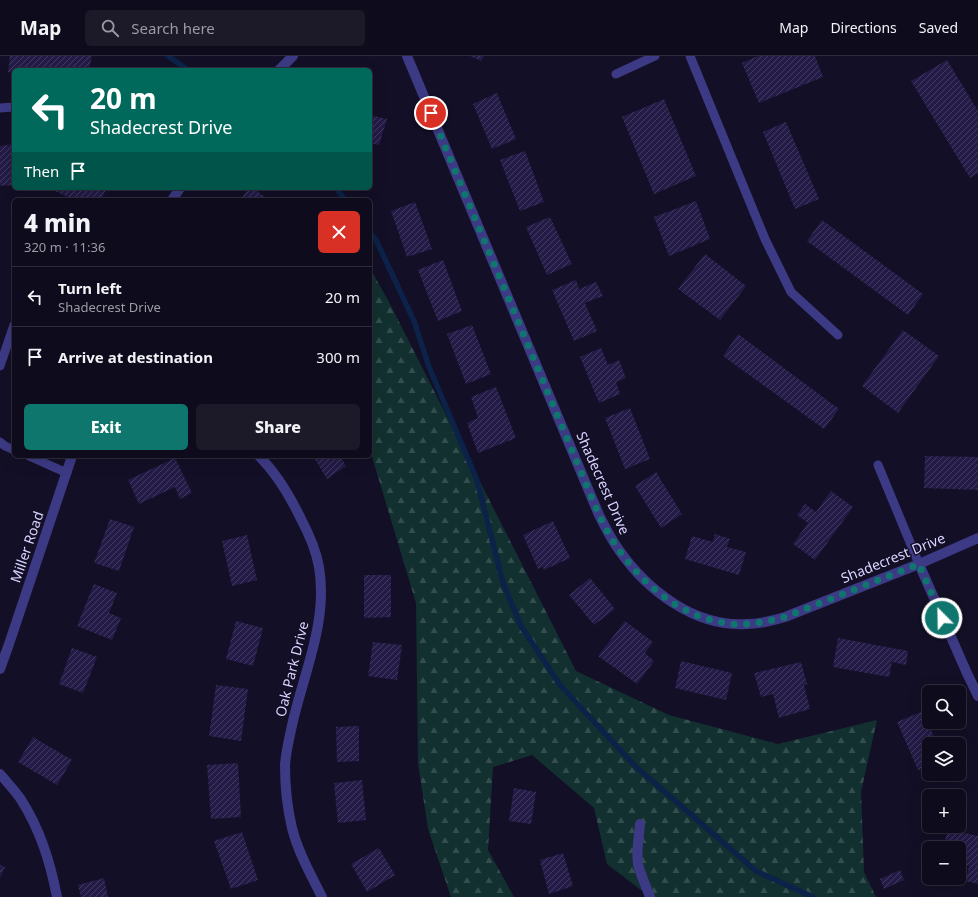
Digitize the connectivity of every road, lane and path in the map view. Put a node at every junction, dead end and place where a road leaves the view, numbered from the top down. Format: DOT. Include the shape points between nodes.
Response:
graph roads {
  1 [pos="293,56"];
  2 [pos="407,56"];
  3 [pos="655,56"];
  4 [pos="690,56"];
  5 [pos="281,68"];
  6 [pos="616,74"];
  7 [pos="0,108"];
  8 [pos="12,108"];
  9 [pos="12,331"];
  10 [pos="838,336"];
  11 [pos="0,366"];
  12 [pos="0,442"];
  13 [pos="12,449"];
  14 [pos="34,458"];
  15 [pos="71,458"];
  16 [pos="262,458"];
  17 [pos="878,465"];
  18 [pos="67,472"];
  19 [pos="978,538"];
  20 [pos="919,564"];
  21 [pos="2,657"];
  22 [pos="0,669"];
  23 [pos="978,696"];
  24 [pos="0,774"];
  25 [pos="640,824"];
  26 [pos="57,897"];
  27 [pos="322,897"];
  28 [pos="650,897"];
  1 -- 5 [label="street"];
  2 -- 20 [label="street, Shadecrest Drive" via="599,515 618,550 638,575 664,597 702,618 729,624 745,624 764,623 785,617"];
  3 -- 6 [label="lane"];
  4 -- 10 [label="lane" via="765,239 791,292"];
  7 -- 8 [label="lane"];
  9 -- 11 [label="lane"];
  12 -- 13 [label="lane"];
  14 -- 18 [label="lane"];
  15 -- 18 [label="street, Miller Road"];
  16 -- 27 [label="street, Oak Park Drive" via="290,498 308,533 319,566 321,606 316,638 296,707 285,764 286,797 292,829"];
  17 -- 20 [label="lane"];
  18 -- 21 [label="street, Miller Road"];
  19 -- 20 [label="street, Shadecrest Drive"];
  20 -- 23 [label="street"];
  21 -- 22 [label="street, Miller Road"];
  24 -- 26 [label="street" via="19,798 40,834"];
  25 -- 28 [label="street" via="638,864"];
}
